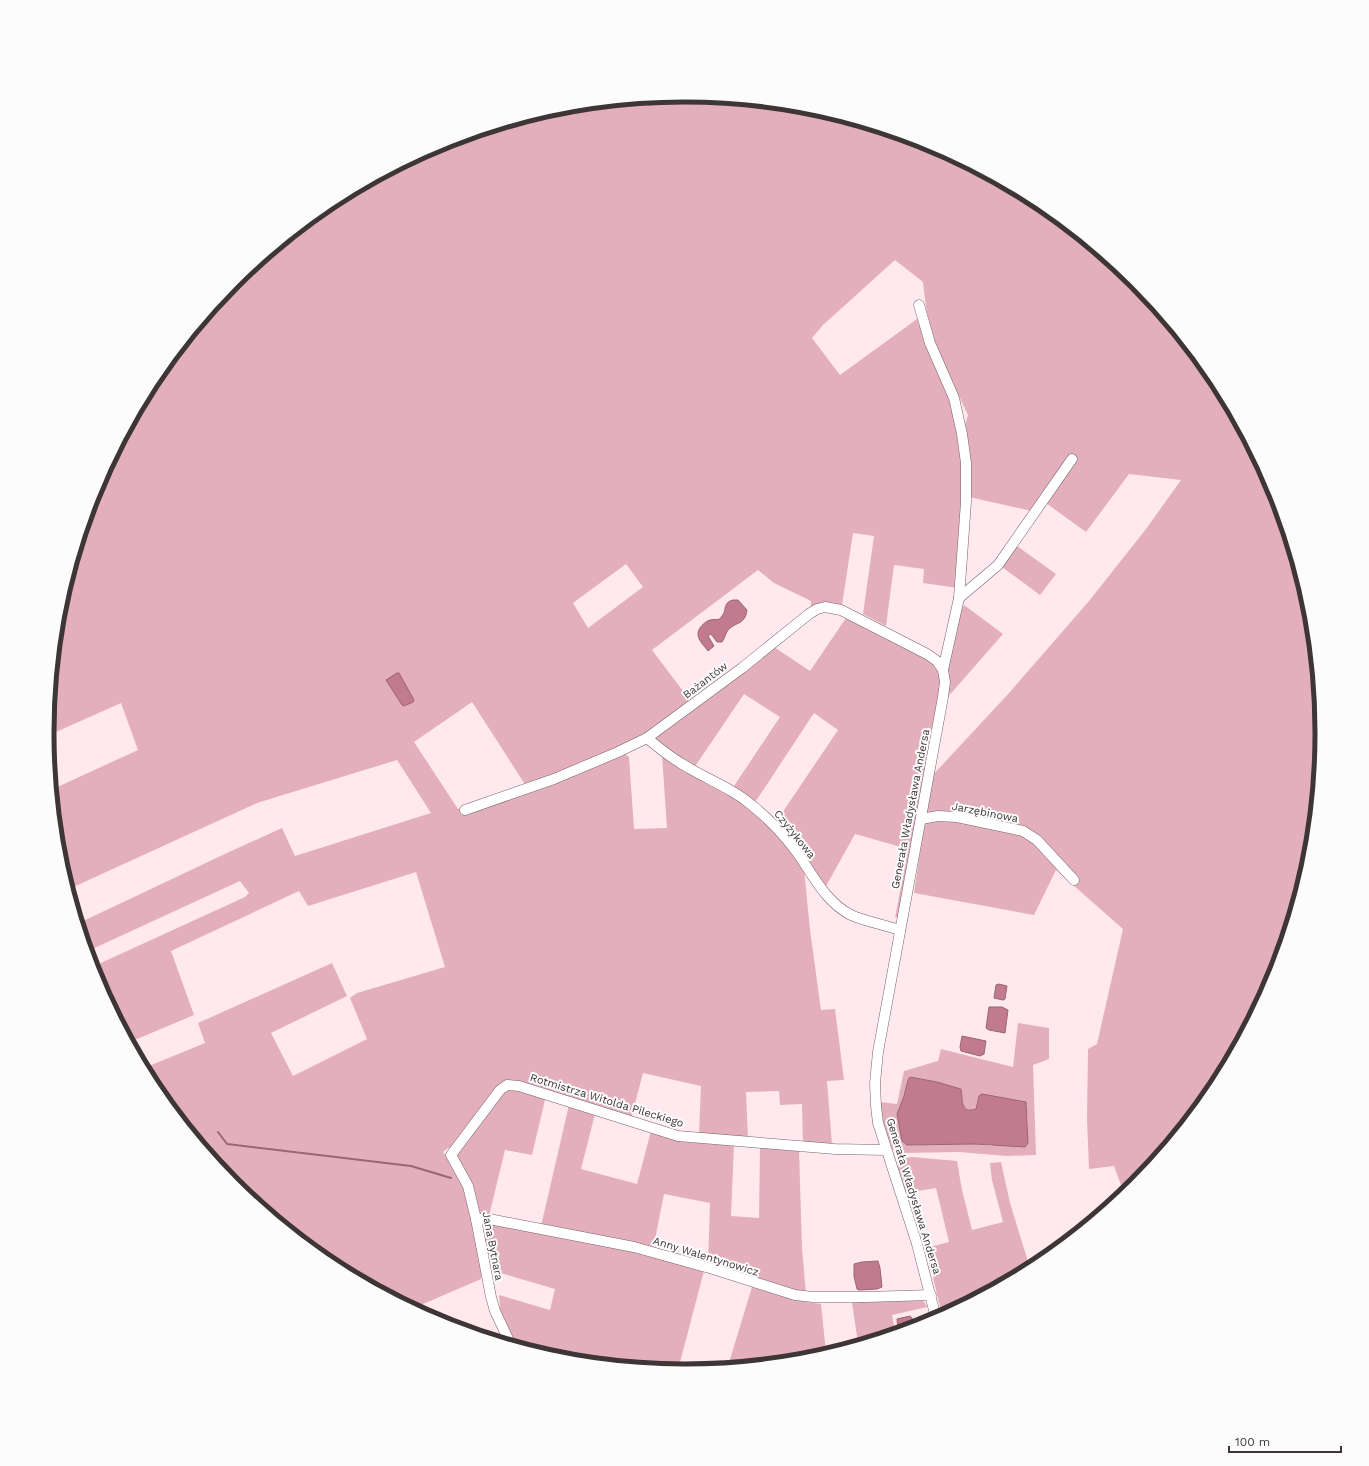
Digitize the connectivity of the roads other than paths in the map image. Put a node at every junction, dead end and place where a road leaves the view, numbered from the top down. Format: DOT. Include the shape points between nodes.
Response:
graph roads {
  1 [pos="919,305"];
  2 [pos="1072,459"];
  3 [pos="959,598"];
  4 [pos="943,670"];
  5 [pos="647,738"];
  6 [pos="465,810"];
  7 [pos="921,819"];
  8 [pos="1074,880"];
  9 [pos="900,930"];
  10 [pos="886,1150"];
  11 [pos="451,1155"];
  12 [pos="476,1219"];
  13 [pos="931,1295"];
  14 [pos="935,1312"];
  15 [pos="508,1338"];
  1 -- 3 [label="street, Generała Władysława Andersa" via="930,343 958,410 965,451 967,492"];
  2 -- 3 [label="street" via="998,566"];
  3 -- 4 [label="street, Generała Władysława Andersa"];
  4 -- 5 [label="street, Bażantów" via="937,661 926,654 841,610 825,607 809,614 742,668"];
  4 -- 7 [label="street, Generała Władysława Andersa" via="943,698"];
  5 -- 6 [label="street, Bażantów" via="554,779"];
  5 -- 9 [label="street, Czyżykowa" via="660,750 723,786 770,820 830,900 850,915"];
  7 -- 8 [label="street, Jarzębinowa" via="938,816 957,817 1023,832 1037,840"];
  7 -- 9 [label="street, Generała Władysława Andersa"];
  9 -- 10 [label="street, Generała Władysława Andersa" via="876,1072 877,1115"];
  10 -- 11 [label="street, Rotmistrza Witolda Pileckiego" via="835,1149 678,1136 510,1085 500,1090"];
  10 -- 13 [label="street, Generała Władysława Andersa"];
  11 -- 12 [label="street, Jana Bytnara" via="468,1186"];
  12 -- 13 [label="street, Anny Walentynowicz" via="489,1218 634,1247 795,1295"];
  12 -- 15 [label="street, Jana Bytnara" via="491,1297"];
  13 -- 14 [label="street, Generała Władysława Andersa"];
}
